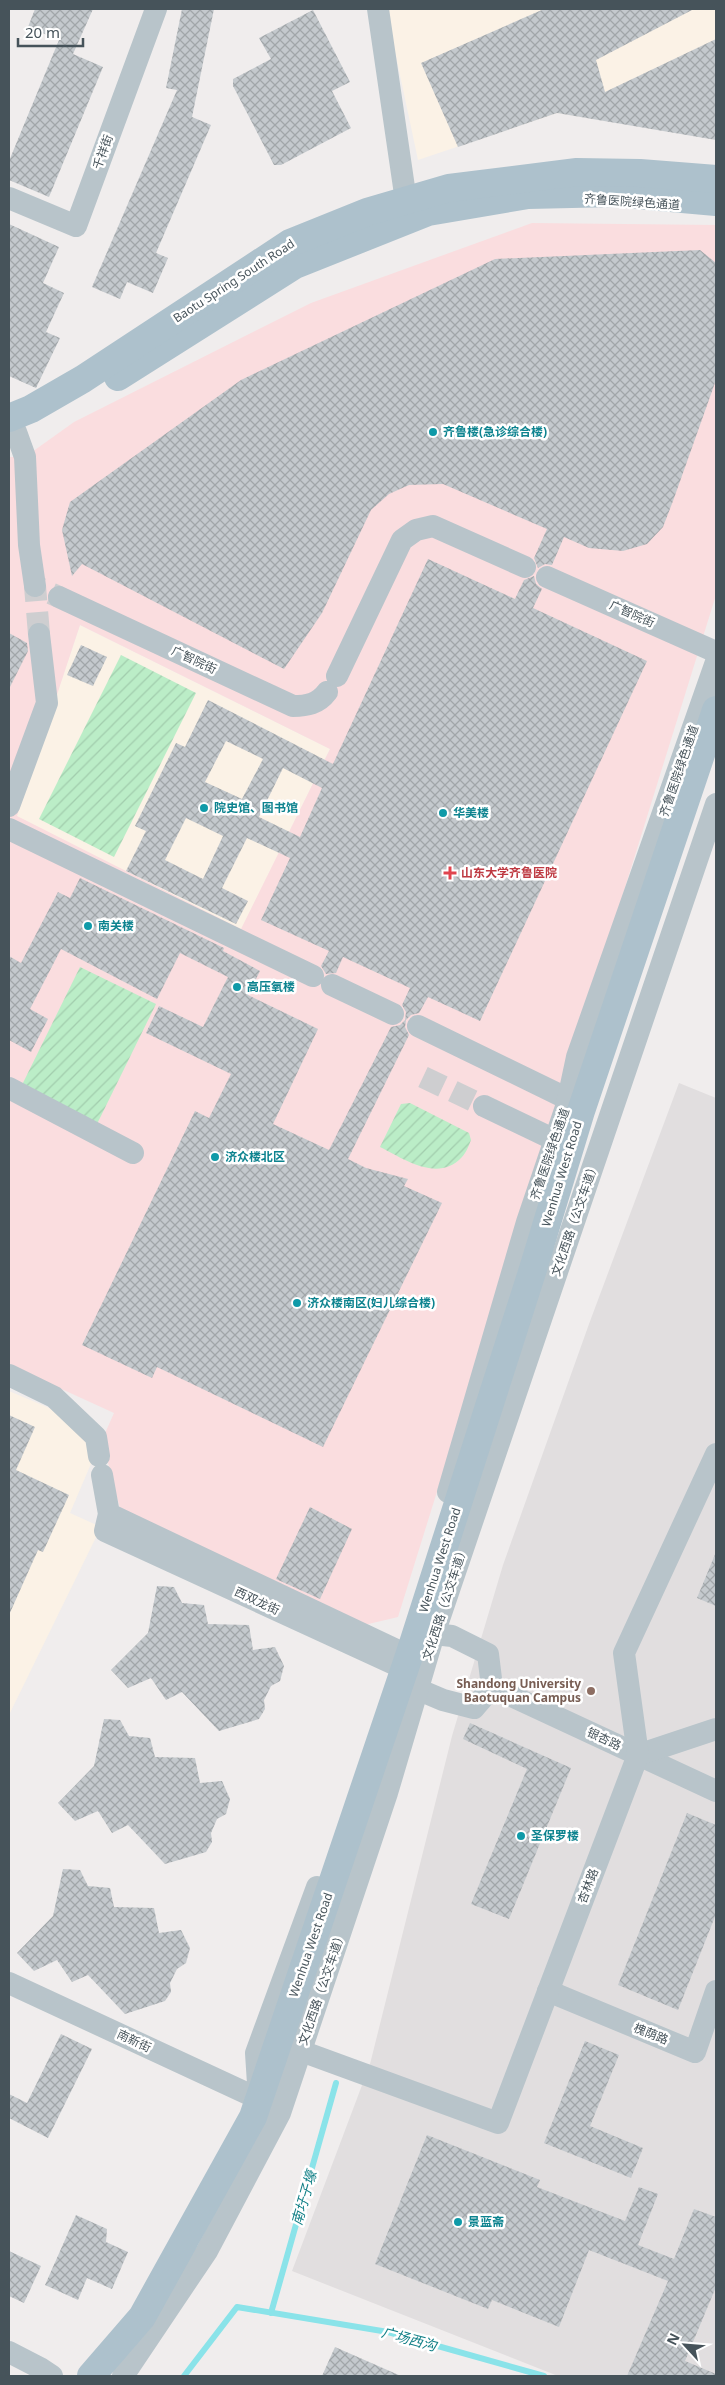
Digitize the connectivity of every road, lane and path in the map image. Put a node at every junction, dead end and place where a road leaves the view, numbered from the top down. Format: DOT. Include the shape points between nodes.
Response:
graph roads {
  1 [pos="156,9"];
  2 [pos="378,9"];
  3 [pos="716,179"];
  4 [pos="548,194"];
  5 [pos="9,198"];
  6 [pos="406,201"];
  7 [pos="716,202"];
  8 [pos="716,211"];
  9 [pos="11,428"];
  10 [pos="525,567"];
  11 [pos="548,577"];
  12 [pos="35,586"];
  13 [pos="59,597"];
  14 [pos="39,634"];
  15 [pos="716,652"];
  16 [pos="716,662"];
  17 [pos="716,710"];
  18 [pos="716,804"];
  19 [pos="9,806"];
  20 [pos="9,829"];
  21 [pos="393,1014"];
  22 [pos="418,1026"];
  23 [pos="9,1088"];
  24 [pos="568,1099"];
  25 [pos="484,1106"];
  26 [pos="555,1140"];
  27 [pos="133,1153"];
  28 [pos="9,1375"];
  29 [pos="716,1454"];
  30 [pos="443,1635"];
  31 [pos="410,1671"];
  32 [pos="493,1687"];
  33 [pos="716,1729"];
  34 [pos="638,1755"];
  35 [pos="716,1792"];
  36 [pos="9,1982"];
  37 [pos="548,1991"];
  38 [pos="716,1991"];
  39 [pos="301,2051"];
  40 [pos="259,2100"];
  41 [pos="9,2352"];
  42 [pos="52,2376"];
  43 [pos="91,2376"];
  44 [pos="123,2376"];
  1 -- 5 [label="street, 千祥街" via="76,226"];
  2 -- 6 [label="street"];
  3 -- 6 [label="main road, Baotu Spring South Road" via="577,172 449,188"];
  4 -- 7 [label="main road, Baotu Spring South Road" via="615,193"];
  4 -- 8 [label="street, 齐鲁医院绿色通道"];
  4 -- 9 [label="main road, Baotu Spring South Road" via="428,212 295,266 65,410"];
  6 -- 9 [label="main road, Baotu Spring South Road" via="367,212 290,243 83,379 31,409"];
  9 -- 12 [label="street" via="25,457 29,545"];
  10 -- 13 [label="street, 广智院街" via="433,526 416,530 402,540 332,684 321,700 306,706 293,706"];
  11 -- 15 [label="street, 广智院街"];
  14 -- 19 [label="street" via="48,703"];
  16 -- 24 [label="street, 齐鲁医院绿色通道" via="577,1058"];
  17 -- 31 [label="main road, Wenhua West Road" via="581,1111"];
  18 -- 30 [label="street, 文化西路（公交车道）"];
  20 -- 21 [label="street"];
  22 -- 24 [label="street"];
  23 -- 27 [label="street"];
  24 -- 26 [label="street, 齐鲁医院绿色通道"];
  25 -- 26 [label="street"];
  26 -- 31 [label="street, 齐鲁医院绿色通道" via="526,1222"];
  28 -- 31 [label="street, 西双龙街" via="54,1397 96,1437 109,1514 105,1531"];
  29 -- 34 [label="street, 杏林路" via="624,1653"];
  30 -- 31 [label="street"];
  30 -- 31 [label="street, 文化西路（公交车道）"];
  30 -- 32 [label="street" via="488,1654"];
  31 -- 32 [label="street" via="443,1700 474,1708"];
  31 -- 39 [label="street, 文化西路（公交车道）" via="387,1794"];
  31 -- 40 [label="main road, Wenhua West Road"];
  32 -- 34 [label="street, 银杏路"];
  33 -- 34 [label="street"];
  34 -- 35 [label="street, 银杏路"];
  34 -- 37 [label="street, 杏林路"];
  36 -- 40 [label="street, 南新街"];
  37 -- 38 [label="street, 槐荫路" via="695,2052"];
  37 -- 39 [label="street, 杏林路" via="498,2123"];
  39 -- 44 [label="street, 文化西路（公交车道）" via="280,2113 211,2243"];
  40 -- 43 [label="main road, Wenhua West Road" via="253,2117 142,2317"];
  41 -- 42 [label="street"];
}
